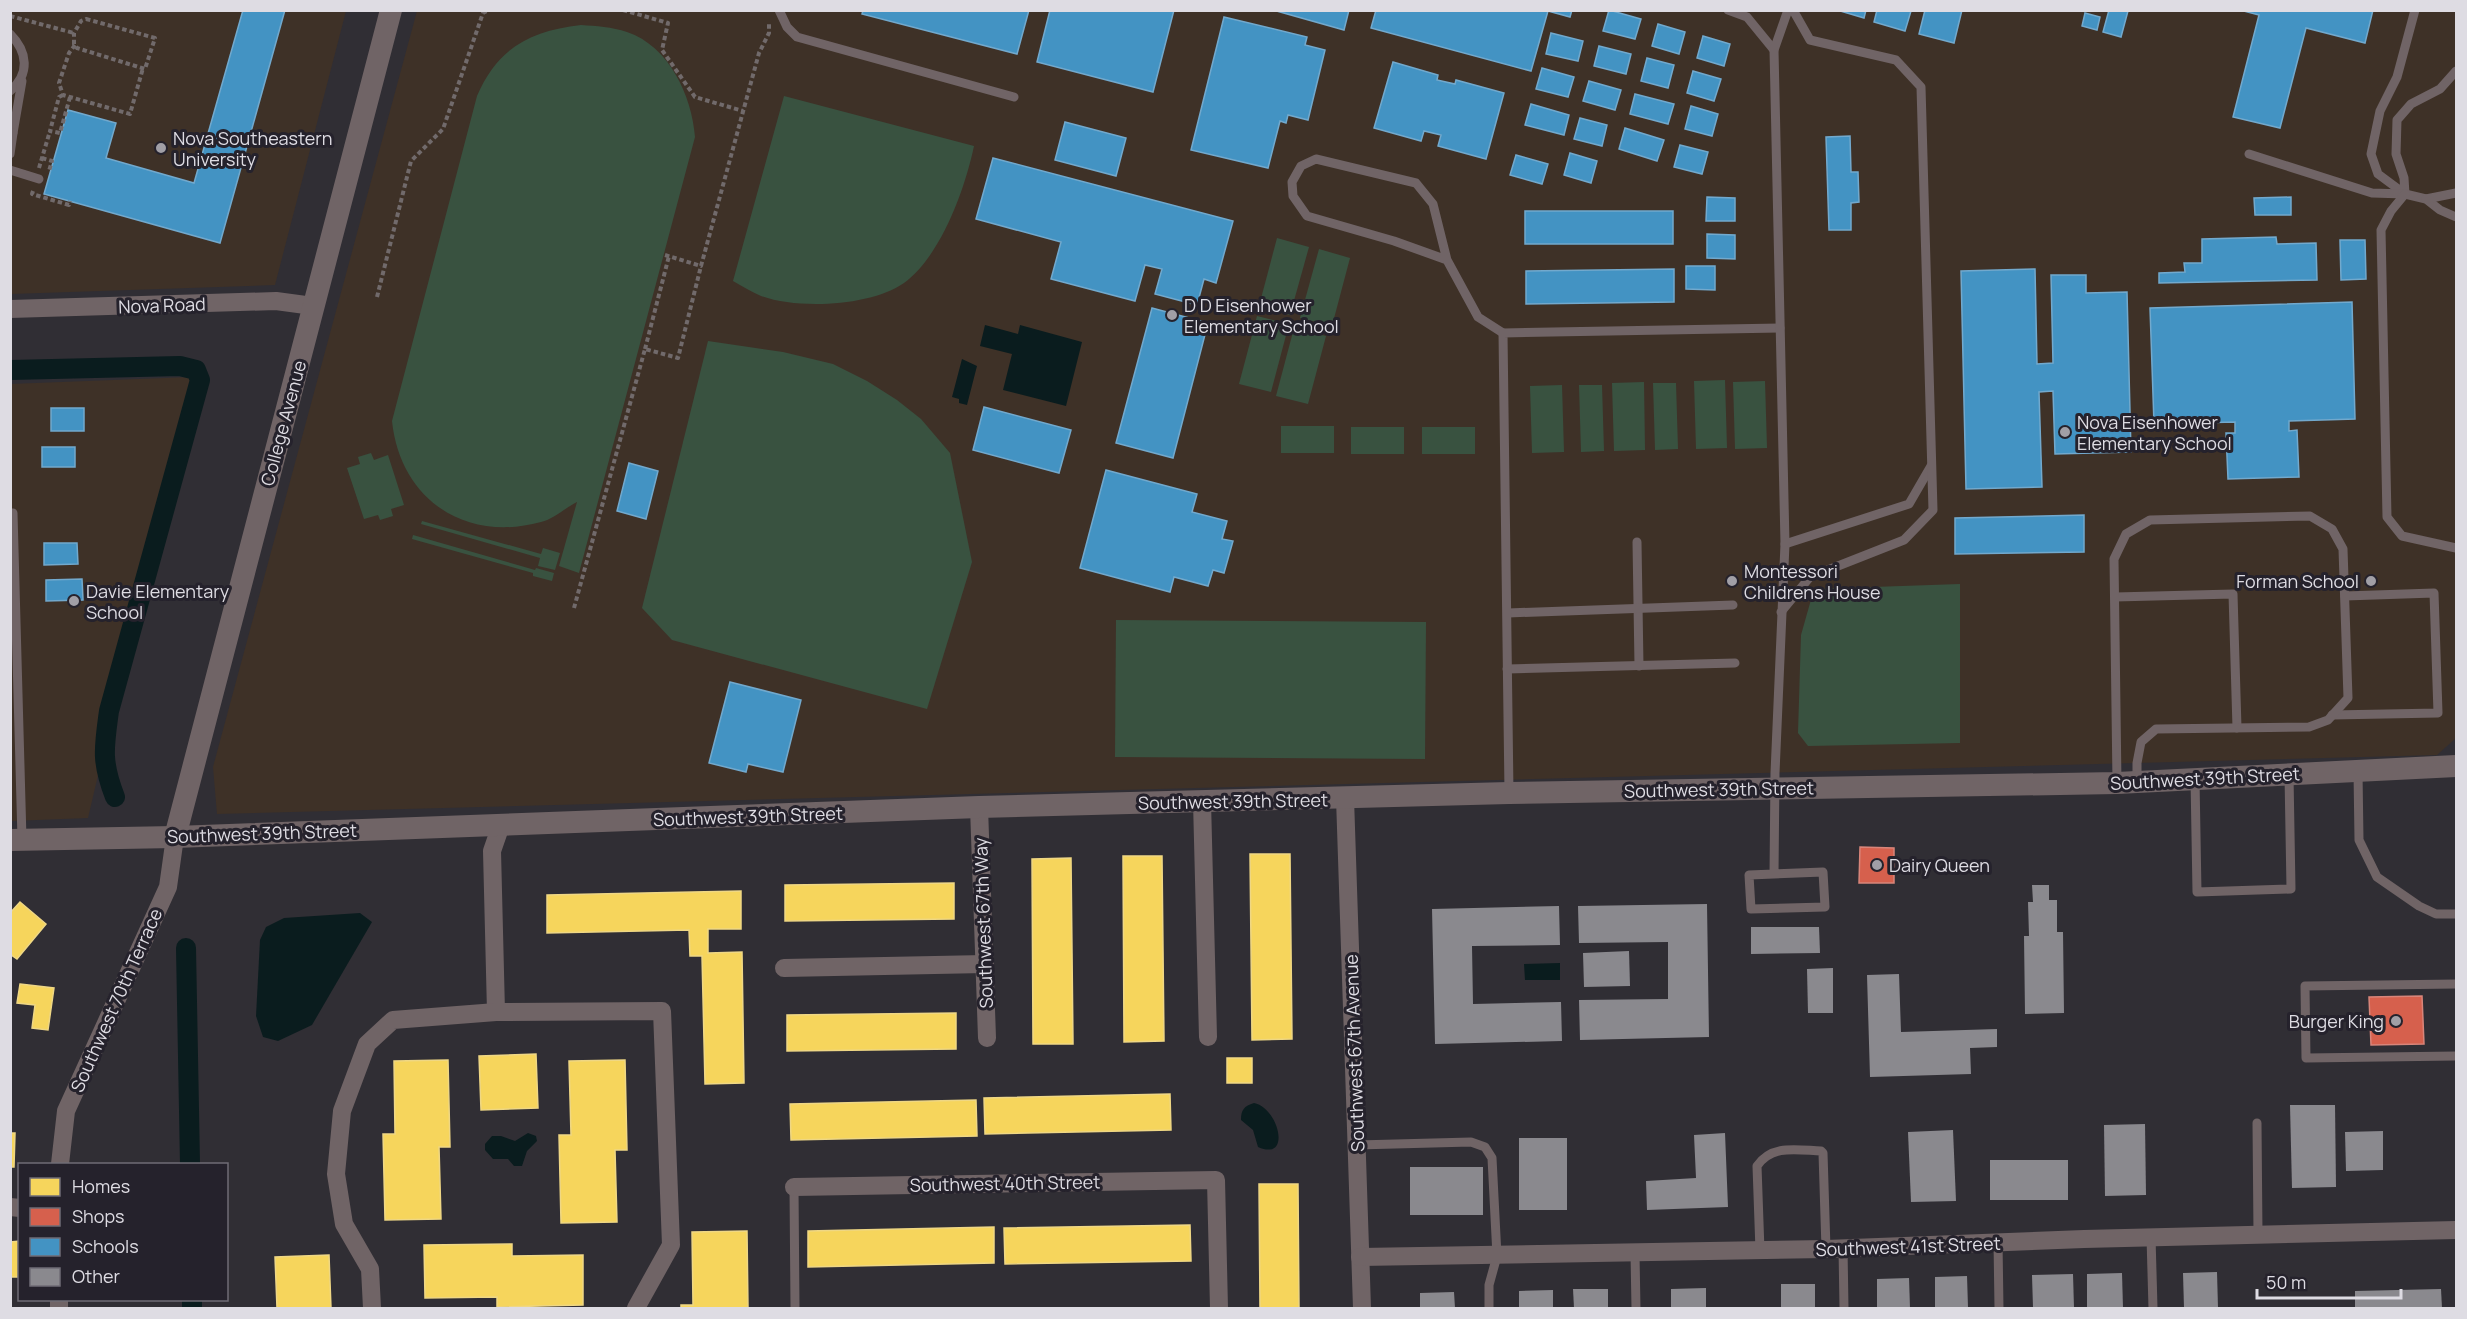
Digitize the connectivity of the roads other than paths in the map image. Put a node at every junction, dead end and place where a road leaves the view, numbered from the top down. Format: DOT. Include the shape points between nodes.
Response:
graph roads {
  1 [pos="392,10"];
  2 [pos="779,10"];
  3 [pos="1728,10"];
  4 [pos="1788,10"];
  5 [pos="1793,10"];
  6 [pos="2415,10"];
  7 [pos="10,34"];
  8 [pos="1774,50"];
  9 [pos="2457,71"];
  10 [pos="23,75"];
  11 [pos="10,91"];
  12 [pos="1014,96"];
  13 [pos="12,130"];
  14 [pos="10,154"];
  15 [pos="2249,154"];
  16 [pos="10,170"];
  17 [pos="38,178"];
  18 [pos="2457,193"];
  19 [pos="2405,194"];
  20 [pos="2426,199"];
  21 [pos="2457,217"];
  22 [pos="1448,260"];
  23 [pos="313,306"];
  24 [pos="10,309"];
  25 [pos="1780,328"];
  26 [pos="1503,333"];
  27 [pos="1931,466"];
  28 [pos="10,513"];
  29 [pos="1637,542"];
  30 [pos="1785,544"];
  31 [pos="2457,548"];
  32 [pos="2345,596"];
  33 [pos="2115,597"];
  34 [pos="1733,605"];
  35 [pos="1638,609"];
  36 [pos="1781,612"];
  37 [pos="1508,613"];
  38 [pos="1735,663"];
  39 [pos="1639,666"];
  40 [pos="1507,669"];
  41 [pos="2332,715"];
  42 [pos="2237,728"];
  43 [pos="10,748"];
  44 [pos="20,758"];
  45 [pos="2457,766"];
  46 [pos="2358,770"];
  47 [pos="2289,774"];
  48 [pos="2195,779"];
  49 [pos="2127,783"];
  50 [pos="1775,788"];
  51 [pos="1509,793"];
  52 [pos="1345,798"];
  53 [pos="1202,801"];
  54 [pos="979,807"];
  55 [pos="501,825"];
  56 [pos="175,837"];
  57 [pos="16,840"];
  58 [pos="1774,874"];
  59 [pos="2457,914"];
  60 [pos="985,964"];
  61 [pos="784,969"];
  62 [pos="2457,984"];
  63 [pos="496,1012"];
  64 [pos="1208,1037"];
  65 [pos="987,1038"];
  66 [pos="2457,1056"];
  67 [pos="2257,1123"];
  68 [pos="1358,1145"];
  69 [pos="60,1163"];
  70 [pos="794,1187"];
  71 [pos="2457,1230"];
  72 [pos="2258,1234"];
  73 [pos="2151,1237"];
  74 [pos="1998,1242"];
  75 [pos="1834,1249"];
  76 [pos="1760,1251"];
  77 [pos="1635,1254"];
  78 [pos="1497,1256"];
  79 [pos="1360,1257"];
  80 [pos="372,1308"];
  81 [pos="636,1308"];
  82 [pos="795,1308"];
  83 [pos="1219,1308"];
  84 [pos="1362,1308"];
  85 [pos="1489,1308"];
  86 [pos="1636,1308"];
  87 [pos="1844,1308"];
  88 [pos="1999,1308"];
  89 [pos="2152,1308"];
  1 -- 23 [label="street, College Avenue"];
  2 -- 12 [label="lane" via="797,37"];
  3 -- 8 [label="lane" via="1747,17"];
  4 -- 8 [label="lane"];
  5 -- 27 [label="lane" via="1810,40 1896,60 1921,87"];
  6 -- 19 [label="lane" via="2397,77 2380,111 2371,153 2378,174"];
  7 -- 10 [label="lane" via="24,53"];
  8 -- 25 [label="lane"];
  9 -- 19 [label="lane" via="2440,89 2411,104 2397,120 2396,154"];
  10 -- 11 [label="lane"];
  10 -- 13 [label="lane"];
  13 -- 14 [label="lane"];
  15 -- 19 [label="lane" via="2372,193"];
  16 -- 17 [label="lane"];
  18 -- 20 [label="lane"];
  19 -- 20 [label="lane"];
  19 -- 31 [label="lane" via="2381,230 2387,517 2402,536"];
  20 -- 21 [label="lane"];
  22 -- 22 [label="lane" via="1433,204 1416,183 1316,159 1300,166 1292,182 1293,196 1307,216"];
  22 -- 26 [label="lane" via="1478,317"];
  23 -- 24 [label="street, Nova Road" via="276,301"];
  23 -- 56 [label="street, College Avenue"];
  25 -- 26 [label="lane"];
  25 -- 30 [label="lane"];
  26 -- 37 [label="lane"];
  27 -- 30 [label="lane" via="1909,504"];
  27 -- 36 [label="lane" via="1933,510 1904,540 1810,577"];
  28 -- 44 [label="lane" via="16,577"];
  29 -- 35 [label="lane"];
  30 -- 36 [label="lane"];
  32 -- 33 [label="lane" via="2343,549 2332,529 2310,516 2150,520 2126,534 2114,559"];
  32 -- 41 [label="lane" via="2348,698"];
  32 -- 41 [label="lane" via="2434,593 2438,713"];
  33 -- 42 [label="lane" via="2233,594"];
  33 -- 49 [label="lane"];
  34 -- 35 [label="lane"];
  35 -- 37 [label="lane"];
  35 -- 39 [label="lane"];
  36 -- 50 [label="lane"];
  37 -- 40 [label="lane"];
  38 -- 39 [label="lane"];
  39 -- 40 [label="lane"];
  40 -- 51 [label="lane"];
  41 -- 42 [label="lane" via="2309,727"];
  42 -- 49 [label="lane" via="2156,729 2141,742 2138,763"];
  43 -- 44 [label="lane"];
  44 -- 57 [label="lane"];
  45 -- 46 [label="street, Southwest 39th Street"];
  46 -- 47 [label="street, Southwest 39th Street"];
  46 -- 59 [label="lane" via="2359,840 2377,877 2436,914"];
  47 -- 48 [label="street, Southwest 39th Street"];
  47 -- 48 [label="lane" via="2291,889 2197,892"];
  48 -- 49 [label="street, Southwest 39th Street"];
  49 -- 50 [label="street, Southwest 39th Street"];
  50 -- 51 [label="street, Southwest 39th Street"];
  50 -- 58 [label="lane"];
  51 -- 52 [label="street, Southwest 39th Street"];
  52 -- 53 [label="street, Southwest 39th Street"];
  52 -- 68 [label="street, Southwest 67th Avenue"];
  53 -- 54 [label="street, Southwest 39th Street"];
  53 -- 64 [label="street"];
  54 -- 55 [label="street, Southwest 39th Street"];
  54 -- 60 [label="street, Southwest 67th Way"];
  55 -- 56 [label="street, Southwest 39th Street"];
  55 -- 63 [label="street" via="492,851"];
  56 -- 57 [label="street, Southwest 39th Street"];
  56 -- 69 [label="street, Southwest 70th Terrace" via="168,887 66,1111"];
  58 -- 58 [label="lane" via="1823,872 1825,907 1751,909 1749,875"];
  60 -- 61 [label="street"];
  60 -- 65 [label="street, Southwest 67th Way"];
  62 -- 66 [label="lane" via="2305,986 2306,1058"];
  63 -- 80 [label="street" via="393,1020 368,1044 342,1112 336,1174 344,1224 370,1269"];
  63 -- 81 [label="street" via="662,1011 671,1245"];
  67 -- 72 [label="lane"];
  68 -- 78 [label="lane" via="1471,1142 1485,1147 1492,1158"];
  68 -- 79 [label="street, Southwest 67th Avenue"];
  70 -- 82 [label="lane"];
  70 -- 83 [label="street, Southwest 40th Street" via="1216,1180"];
  71 -- 72 [label="street, Southwest 41st Street"];
  72 -- 73 [label="street, Southwest 41st Street"];
  73 -- 74 [label="street, Southwest 41st Street"];
  73 -- 89 [label="lane"];
  74 -- 75 [label="street, Southwest 41st Street"];
  74 -- 88 [label="lane"];
  75 -- 76 [label="street, Southwest 41st Street"];
  75 -- 76 [label="lane" via="1821,1151 1774,1150 1757,1166"];
  75 -- 87 [label="lane"];
  76 -- 77 [label="street, Southwest 41st Street"];
  77 -- 78 [label="street, Southwest 41st Street"];
  77 -- 86 [label="lane"];
  78 -- 79 [label="street, Southwest 41st Street"];
  78 -- 85 [label="lane" via="1489,1285"];
  79 -- 84 [label="street, Southwest 67th Avenue"];
}
